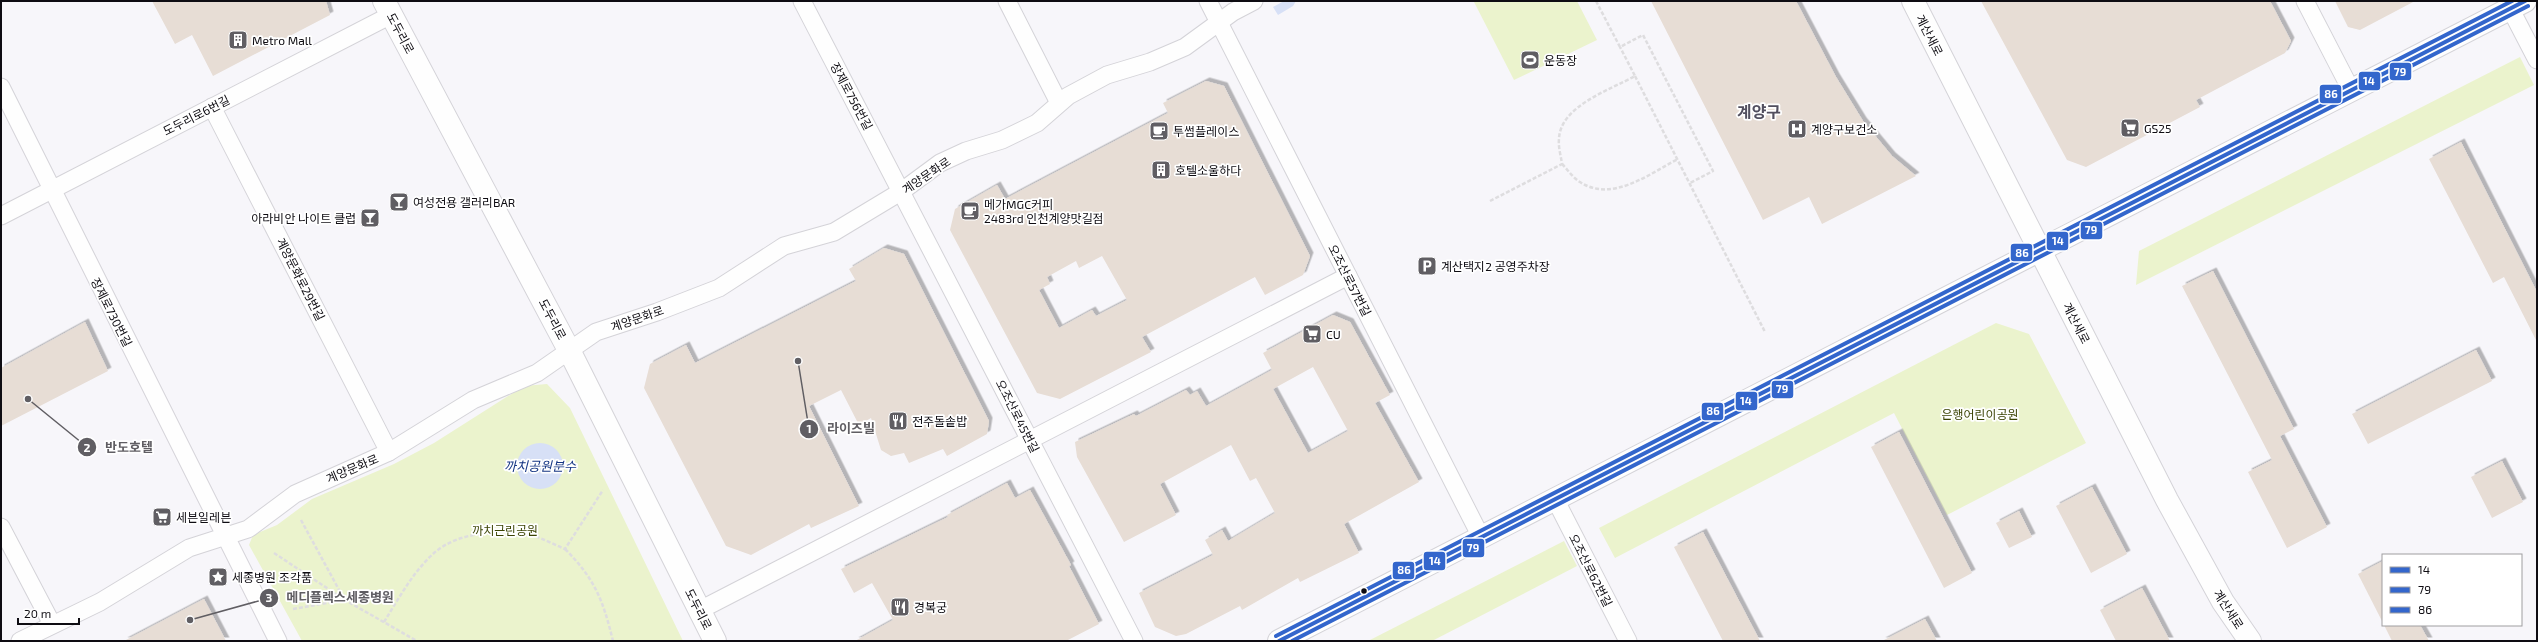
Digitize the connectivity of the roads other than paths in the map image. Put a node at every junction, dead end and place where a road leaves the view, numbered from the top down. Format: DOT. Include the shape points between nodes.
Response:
graph roads {
  1 [pos="802,1"];
  2 [pos="1007,1"];
  3 [pos="1208,1"];
  4 [pos="1254,1"];
  5 [pos="1913,1"];
  6 [pos="2305,1"];
  7 [pos="2517,5"];
  8 [pos="387,8"];
  9 [pos="1219,22"];
  10 [pos="2537,60"];
  11 [pos="1,87"];
  12 [pos="2351,90"];
  13 [pos="1059,103"];
  14 [pos="212,107"];
  15 [pos="51,190"];
  16 [pos="902,191"];
  17 [pos="1,216"];
  18 [pos="2040,250"];
  19 [pos="1348,276"];
  20 [pos="570,352"];
  21 [pos="1031,439"];
  22 [pos="389,452"];
  23 [pos="1555,499"];
  24 [pos="1,527"];
  25 [pos="224,536"];
  26 [pos="1481,537"];
  27 [pos="700,610"];
  28 [pos="52,624"];
  29 [pos="20,641"];
  30 [pos="278,641"];
  31 [pos="715,641"];
  32 [pos="1134,641"];
  33 [pos="1279,641"];
  34 [pos="1628,641"];
  35 [pos="2250,641"];
  1 -- 16 [label="street, 장제로756번길"];
  2 -- 13 [label="street"];
  3 -- 9 [label="street, 오조산로57번길"];
  4 -- 9 [label="street, 계양문화로"];
  5 -- 18 [label="street, 계산새로"];
  6 -- 12 [label="street"];
  7 -- 10 [label="street"];
  7 -- 12 [label="street"];
  8 -- 14 [label="street, 도두리로6번길"];
  8 -- 20 [label="street, 도두리로"];
  9 -- 13 [label="street, 계양문화로" via="1185,47 1150,62 1107,75"];
  9 -- 19 [label="street, 오조산로57번길"];
  11 -- 15 [label="street, 장제로730번길"];
  12 -- 18 [label="street"];
  13 -- 16 [label="street, 계양문화로" via="1037,123 1002,140 940,162"];
  14 -- 15 [label="street, 도두리로6번길"];
  14 -- 22 [label="street, 계양문화로29번길"];
  15 -- 17 [label="street, 도두리로6번길"];
  15 -- 25 [label="street, 장제로730번길"];
  16 -- 20 [label="street, 계양문화로" via="834,232 784,246 719,288 596,332"];
  16 -- 21 [label="street, 오조산로45번길"];
  18 -- 23 [label="street"];
  18 -- 35 [label="street, 계산새로" via="2167,500 2223,602"];
  19 -- 21 [label="street"];
  19 -- 26 [label="street, 오조산로57번길"];
  20 -- 22 [label="street, 계양문화로" via="537,373 473,400"];
  20 -- 27 [label="street, 도두리로"];
  21 -- 27 [label="street"];
  21 -- 32 [label="street, 오조산로45번길"];
  22 -- 25 [label="street, 계양문화로" via="294,494 248,529"];
  23 -- 26 [label="street"];
  23 -- 34 [label="street, 오조산로62번길"];
  24 -- 28 [label="street"];
  25 -- 28 [label="street, 계양문화로" via="189,548 100,602"];
  25 -- 30 [label="street, 장제로730번길"];
  26 -- 33 [label="street"];
  27 -- 31 [label="street, 도두리로"];
  28 -- 29 [label="street, 계양문화로"];
}
